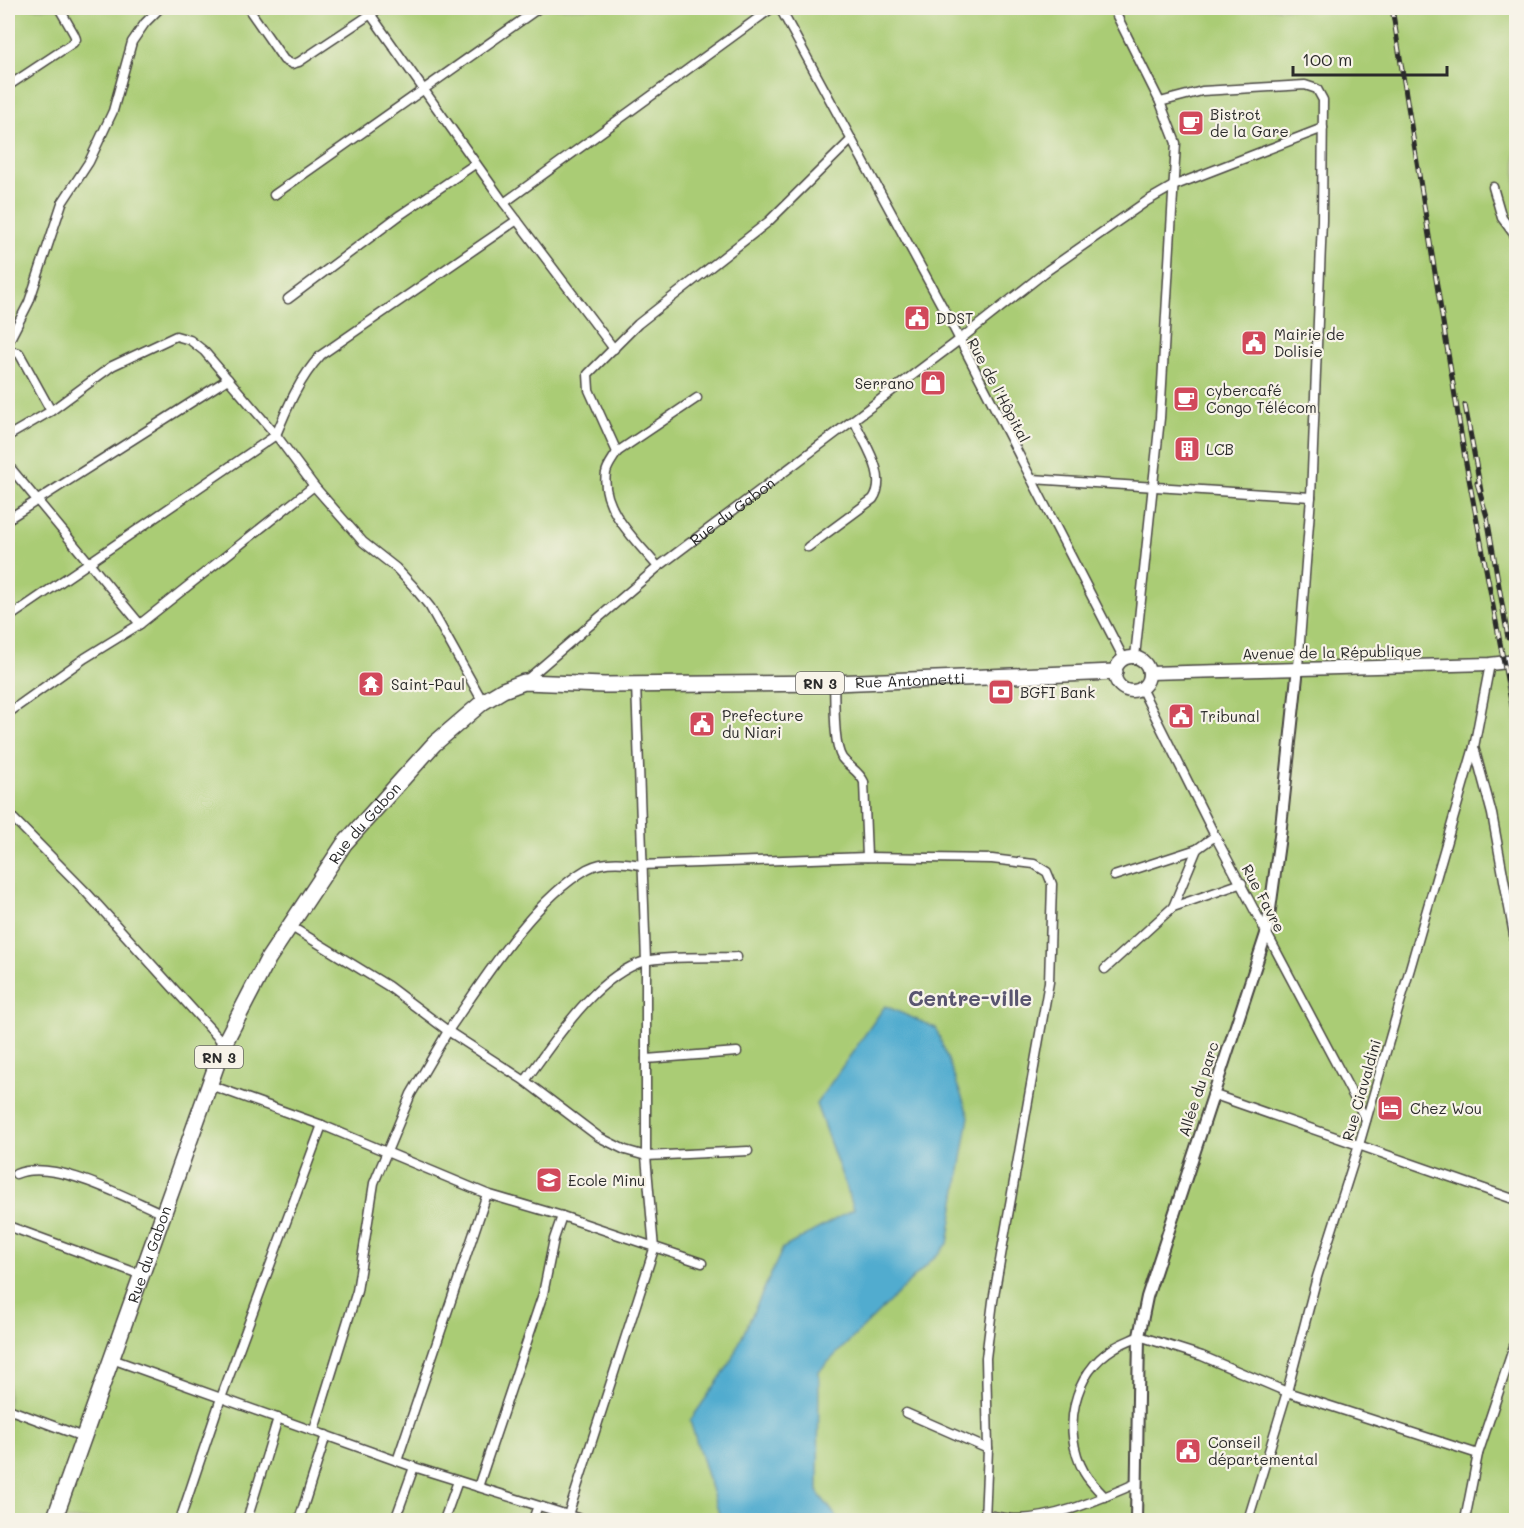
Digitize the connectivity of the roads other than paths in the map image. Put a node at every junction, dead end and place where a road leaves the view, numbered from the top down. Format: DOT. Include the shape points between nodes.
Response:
graph roads {
  1 [pos="59,8"];
  2 [pos="159,8"];
  3 [pos="248,8"];
  4 [pos="380,8"];
  5 [pos="539,8"];
  6 [pos="772,8"];
  7 [pos="780,8"];
  8 [pos="1113,8"];
  9 [pos="368,11"];
  10 [pos="8,86"];
  11 [pos="423,92"];
  12 [pos="1160,102"];
  13 [pos="1323,129"];
  14 [pos="851,140"];
  15 [pos="475,164"];
  16 [pos="1173,186"];
  17 [pos="1493,188"];
  18 [pos="274,195"];
  19 [pos="504,203"];
  20 [pos="517,220"];
  21 [pos="1516,237"];
  22 [pos="288,299"];
  23 [pos="958,341"];
  24 [pos="8,343"];
  25 [pos="614,349"];
  26 [pos="8,351"];
  27 [pos="228,379"];
  28 [pos="697,398"];
  29 [pos="51,411"];
  30 [pos="854,420"];
  31 [pos="276,435"];
  32 [pos="8,436"];
  33 [pos="617,452"];
  34 [pos="8,465"];
  35 [pos="1032,479"];
  36 [pos="314,486"];
  37 [pos="1153,488"];
  38 [pos="1311,497"];
  39 [pos="37,501"];
  40 [pos="8,519"];
  41 [pos="808,547"];
  42 [pos="88,564"];
  43 [pos="658,567"];
  44 [pos="8,618"];
  45 [pos="140,624"];
  46 [pos="1516,661"];
  47 [pos="1125,663"];
  48 [pos="1490,664"];
  49 [pos="1298,667"];
  50 [pos="1149,673"];
  51 [pos="524,682"];
  52 [pos="834,683"];
  53 [pos="636,684"];
  54 [pos="1141,688"];
  55 [pos="483,702"];
  56 [pos="8,713"];
  57 [pos="1474,747"];
  58 [pos="8,813"];
  59 [pos="1215,836"];
  60 [pos="1197,849"];
  61 [pos="867,857"];
  62 [pos="641,865"];
  63 [pos="1114,876"];
  64 [pos="1242,883"];
  65 [pos="1173,907"];
  66 [pos="290,926"];
  67 [pos="1267,931"];
  68 [pos="1516,946"];
  69 [pos="737,957"];
  70 [pos="646,961"];
  71 [pos="1105,969"];
  72 [pos="448,1031"];
  73 [pos="224,1044"];
  74 [pos="737,1052"];
  75 [pos="646,1059"];
  76 [pos="525,1081"];
  77 [pos="210,1085"];
  78 [pos="1212,1094"];
  79 [pos="1366,1120"];
  80 [pos="322,1125"];
  81 [pos="1359,1145"];
  82 [pos="748,1151"];
  83 [pos="385,1154"];
  84 [pos="646,1156"];
  85 [pos="16,1174"];
  86 [pos="487,1194"];
  87 [pos="1516,1200"];
  88 [pos="164,1214"];
  89 [pos="562,1216"];
  90 [pos="8,1226"];
  91 [pos="654,1249"];
  92 [pos="702,1263"];
  93 [pos="142,1275"];
  94 [pos="1139,1336"];
  95 [pos="1516,1340"];
  96 [pos="112,1359"];
  97 [pos="1287,1392"];
  98 [pos="221,1398"];
  99 [pos="8,1409"];
  100 [pos="906,1413"];
  101 [pos="278,1418"];
  102 [pos="314,1430"];
  103 [pos="326,1435"];
  104 [pos="83,1437"];
  105 [pos="988,1449"];
  106 [pos="1478,1454"];
  107 [pos="397,1461"];
  108 [pos="414,1467"];
  109 [pos="458,1481"];
  110 [pos="1135,1484"];
  111 [pos="478,1487"];
  112 [pos="1105,1497"];
  113 [pos="537,1508"];
  114 [pos="568,1515"];
  115 [pos="985,1518"];
  116 [pos="54,1521"];
  117 [pos="180,1521"];
  118 [pos="247,1521"];
  119 [pos="299,1521"];
  120 [pos="395,1521"];
  121 [pos="444,1521"];
  122 [pos="533,1521"];
  123 [pos="584,1521"];
  124 [pos="1136,1521"];
  125 [pos="1248,1521"];
  126 [pos="1465,1521"];
  1 -- 10 [label="street" via="76,39"];
  2 -- 24 [label="street" via="132,42 113,111 89,162 62,203 29,303"];
  3 -- 9 [label="street" via="284,60 292,64"];
  4 -- 9 [label="street"];
  5 -- 11 [label="street"];
  6 -- 19 [label="street"];
  7 -- 14 [label="street, Rue de l'Hôpital"];
  8 -- 12 [label="street"];
  9 -- 11 [label="street"];
  11 -- 15 [label="street"];
  11 -- 18 [label="street"];
  12 -- 13 [label="street" via="1202,92 1305,85 1317,90 1323,100"];
  12 -- 16 [label="street" via="1176,143"];
  13 -- 16 [label="street, Rue du Gabon"];
  13 -- 38 [label="street"];
  14 -- 23 [label="street, Rue de l'Hôpital"];
  14 -- 25 [label="street" via="768,222 638,324"];
  15 -- 19 [label="street"];
  15 -- 22 [label="street"];
  16 -- 23 [label="street, Rue du Gabon" via="1048,270"];
  16 -- 37 [label="street"];
  17 -- 21 [label="street" via="1502,218"];
  19 -- 20 [label="street"];
  20 -- 25 [label="street"];
  20 -- 31 [label="street" via="321,355 291,398"];
  23 -- 30 [label="street, Rue du Gabon"];
  23 -- 35 [label="street, Rue de l'Hôpital"];
  25 -- 33 [label="street" via="588,374 587,381"];
  26 -- 29 [label="street" via="19,353 25,360"];
  27 -- 29 [label="street" via="204,351 190,340 176,336 112,366"];
  27 -- 31 [label="street"];
  27 -- 39 [label="street"];
  28 -- 33 [label="street"];
  29 -- 32 [label="street"];
  30 -- 41 [label="street" via="879,477 879,490 873,500"];
  30 -- 43 [label="street, Rue du Gabon"];
  31 -- 36 [label="street"];
  31 -- 42 [label="street"];
  33 -- 43 [label="street" via="606,472 606,490 612,507"];
  34 -- 39 [label="street"];
  35 -- 37 [label="street"];
  35 -- 47 [label="street, Rue de l'Hôpital"];
  36 -- 45 [label="street"];
  36 -- 55 [label="street" via="363,542 396,568 424,600"];
  37 -- 38 [label="street"];
  37 -- 47 [label="street"];
  38 -- 49 [label="street"];
  39 -- 40 [label="street"];
  39 -- 42 [label="street"];
  42 -- 44 [label="street"];
  42 -- 45 [label="street"];
  43 -- 51 [label="street, Rue du Gabon"];
  45 -- 56 [label="street"];
  46 -- 48 [label="main road, Avenue de la République"];
  47 -- 50 [label="main road" via="1145,663"];
  47 -- 52 [label="highway, Rue Antonnetti / RN 3"];
  47 -- 54 [label="main road" via="1116,679 1126,689"];
  48 -- 49 [label="main road, Avenue de la République"];
  48 -- 57 [label="street, Rue Ciavaldini"];
  49 -- 50 [label="main road, Avenue de la République"];
  49 -- 67 [label="street, Allée du parc"];
  50 -- 54 [label="main road"];
  51 -- 53 [label="highway, Rue Antonnetti / RN 3"];
  51 -- 55 [label="highway, Rue du Gabon / RN 3"];
  52 -- 53 [label="highway, Rue Antonnetti / RN 3"];
  52 -- 61 [label="street" via="838,747 864,782"];
  53 -- 62 [label="street"];
  54 -- 59 [label="street, Rue Favre"];
  55 -- 66 [label="highway, Rue du Gabon / RN 3" via="434,744 344,844"];
  57 -- 68 [label="street" via="1492,814"];
  57 -- 79 [label="street, Rue Ciavaldini"];
  58 -- 73 [label="street" via="86,892"];
  59 -- 60 [label="street"];
  59 -- 64 [label="street, Rue Favre"];
  60 -- 63 [label="street"];
  60 -- 65 [label="street"];
  61 -- 62 [label="street"];
  61 -- 105 [label="street" via="992,859 1034,864 1047,872 1052,884 1049,982 986,1358"];
  62 -- 70 [label="street"];
  62 -- 72 [label="street" via="605,863 588,868 553,897 521,928"];
  64 -- 65 [label="street"];
  64 -- 67 [label="street, Rue Favre"];
  65 -- 71 [label="street"];
  66 -- 72 [label="street" via="388,986"];
  66 -- 73 [label="highway, Rue du Gabon / RN 3" via="268,959"];
  67 -- 78 [label="street, Allée du parc"];
  67 -- 79 [label="street, Rue Favre"];
  69 -- 70 [label="street"];
  70 -- 75 [label="street"];
  70 -- 76 [label="street" via="628,969 585,1004"];
  72 -- 76 [label="street"];
  72 -- 83 [label="street" via="411,1094"];
  73 -- 77 [label="highway, Rue du Gabon / RN 3"];
  74 -- 75 [label="street"];
  75 -- 84 [label="street"];
  76 -- 84 [label="street" via="598,1137"];
  77 -- 80 [label="street"];
  77 -- 88 [label="highway, Rue du Gabon / RN 3"];
  78 -- 81 [label="street"];
  78 -- 94 [label="street, Allée du parc" via="1147,1296"];
  79 -- 81 [label="street, Rue Ciavaldini"];
  80 -- 83 [label="street"];
  80 -- 98 [label="street"];
  81 -- 87 [label="street"];
  81 -- 97 [label="street, Rue Ciavaldini" via="1317,1277"];
  82 -- 84 [label="street"];
  83 -- 86 [label="street"];
  83 -- 102 [label="street" via="370,1199 357,1291"];
  84 -- 91 [label="street"];
  85 -- 88 [label="street" via="46,1170"];
  86 -- 89 [label="street"];
  86 -- 107 [label="street"];
  88 -- 93 [label="highway, Rue du Gabon / RN 3"];
  89 -- 91 [label="street"];
  89 -- 111 [label="street" via="543,1294"];
  90 -- 93 [label="street"];
  91 -- 92 [label="street"];
  91 -- 114 [label="street"];
  93 -- 96 [label="highway, Rue du Gabon / RN 3"];
  94 -- 97 [label="street" via="1202,1356"];
  94 -- 110 [label="street, Allée du parc"];
  94 -- 112 [label="street" via="1099,1360 1075,1399 1076,1453 1089,1480"];
  95 -- 106 [label="street"];
  96 -- 98 [label="street"];
  96 -- 104 [label="highway, Rue du Gabon / RN 3"];
  97 -- 106 [label="street"];
  97 -- 125 [label="street, Rue Ciavaldini"];
  98 -- 101 [label="street"];
  98 -- 117 [label="street"];
  99 -- 104 [label="street"];
  100 -- 105 [label="street"];
  101 -- 102 [label="street"];
  101 -- 118 [label="street"];
  102 -- 103 [label="street"];
  103 -- 107 [label="street"];
  103 -- 119 [label="street"];
  104 -- 116 [label="highway, Rue du Gabon / RN 3"];
  105 -- 115 [label="street"];
  106 -- 126 [label="street"];
  107 -- 108 [label="street"];
  108 -- 109 [label="street"];
  108 -- 120 [label="street"];
  109 -- 111 [label="street"];
  109 -- 121 [label="street"];
  110 -- 112 [label="street"];
  110 -- 124 [label="street, Allée du parc"];
  111 -- 113 [label="street"];
  112 -- 115 [label="street" via="1018,1519"];
  113 -- 114 [label="street"];
  113 -- 122 [label="street"];
  114 -- 123 [label="street"];
}
